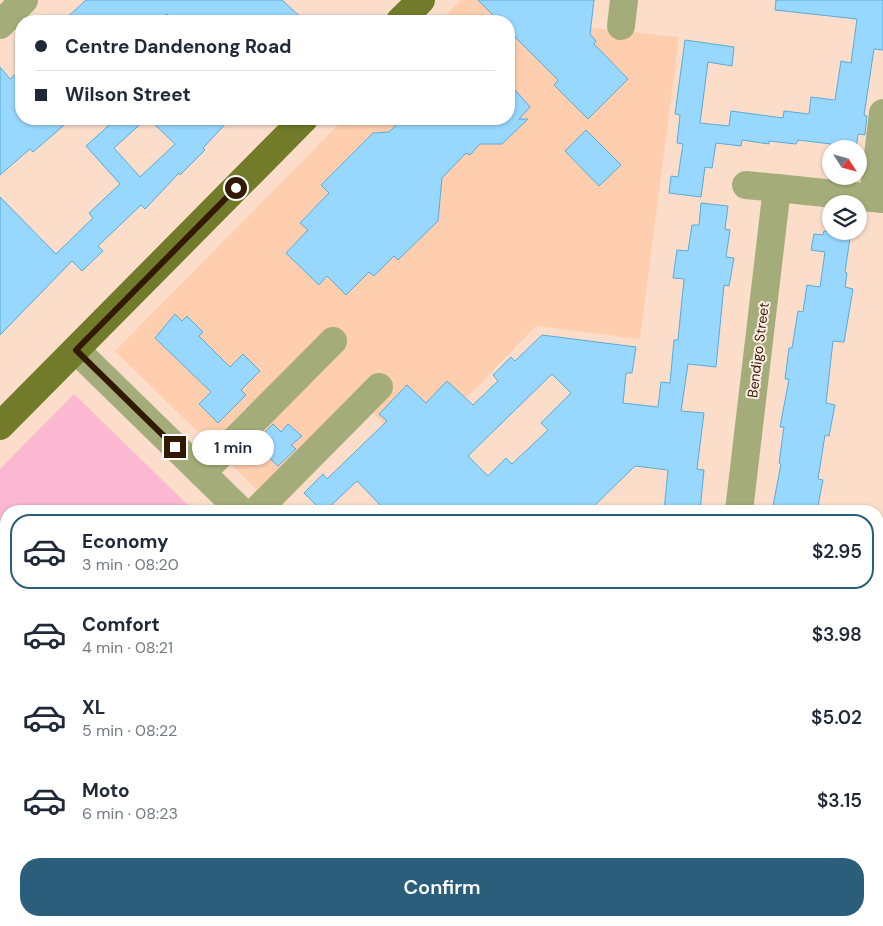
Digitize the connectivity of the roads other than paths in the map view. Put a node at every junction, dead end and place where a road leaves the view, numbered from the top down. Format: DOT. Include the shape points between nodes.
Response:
graph roads {
  1 [pos="24,0"];
  2 [pos="421,0"];
  3 [pos="406,15"];
  4 [pos="0,25"];
  5 [pos="883,113"];
  6 [pos="298,125"];
  7 [pos="746,185"];
  8 [pos="777,188"];
  9 [pos="878,198"];
  10 [pos="333,341"];
  11 [pos="76,350"];
  12 [pos="379,387"];
  13 [pos="0,426"];
  14 [pos="202,473"];
  15 [pos="235,505"];
  16 [pos="262,505"];
  17 [pos="740,505"];
  1 -- 4 [label="street"];
  2 -- 3 [label="main road"];
  5 -- 9 [label="street"];
  6 -- 11 [label="main road"];
  7 -- 8 [label="street"];
  8 -- 9 [label="street"];
  8 -- 17 [label="street, Bendigo Street"];
  10 -- 14 [label="street"];
  11 -- 13 [label="main road"];
  11 -- 14 [label="street"];
  12 -- 16 [label="street"];
  14 -- 15 [label="street"];
}
